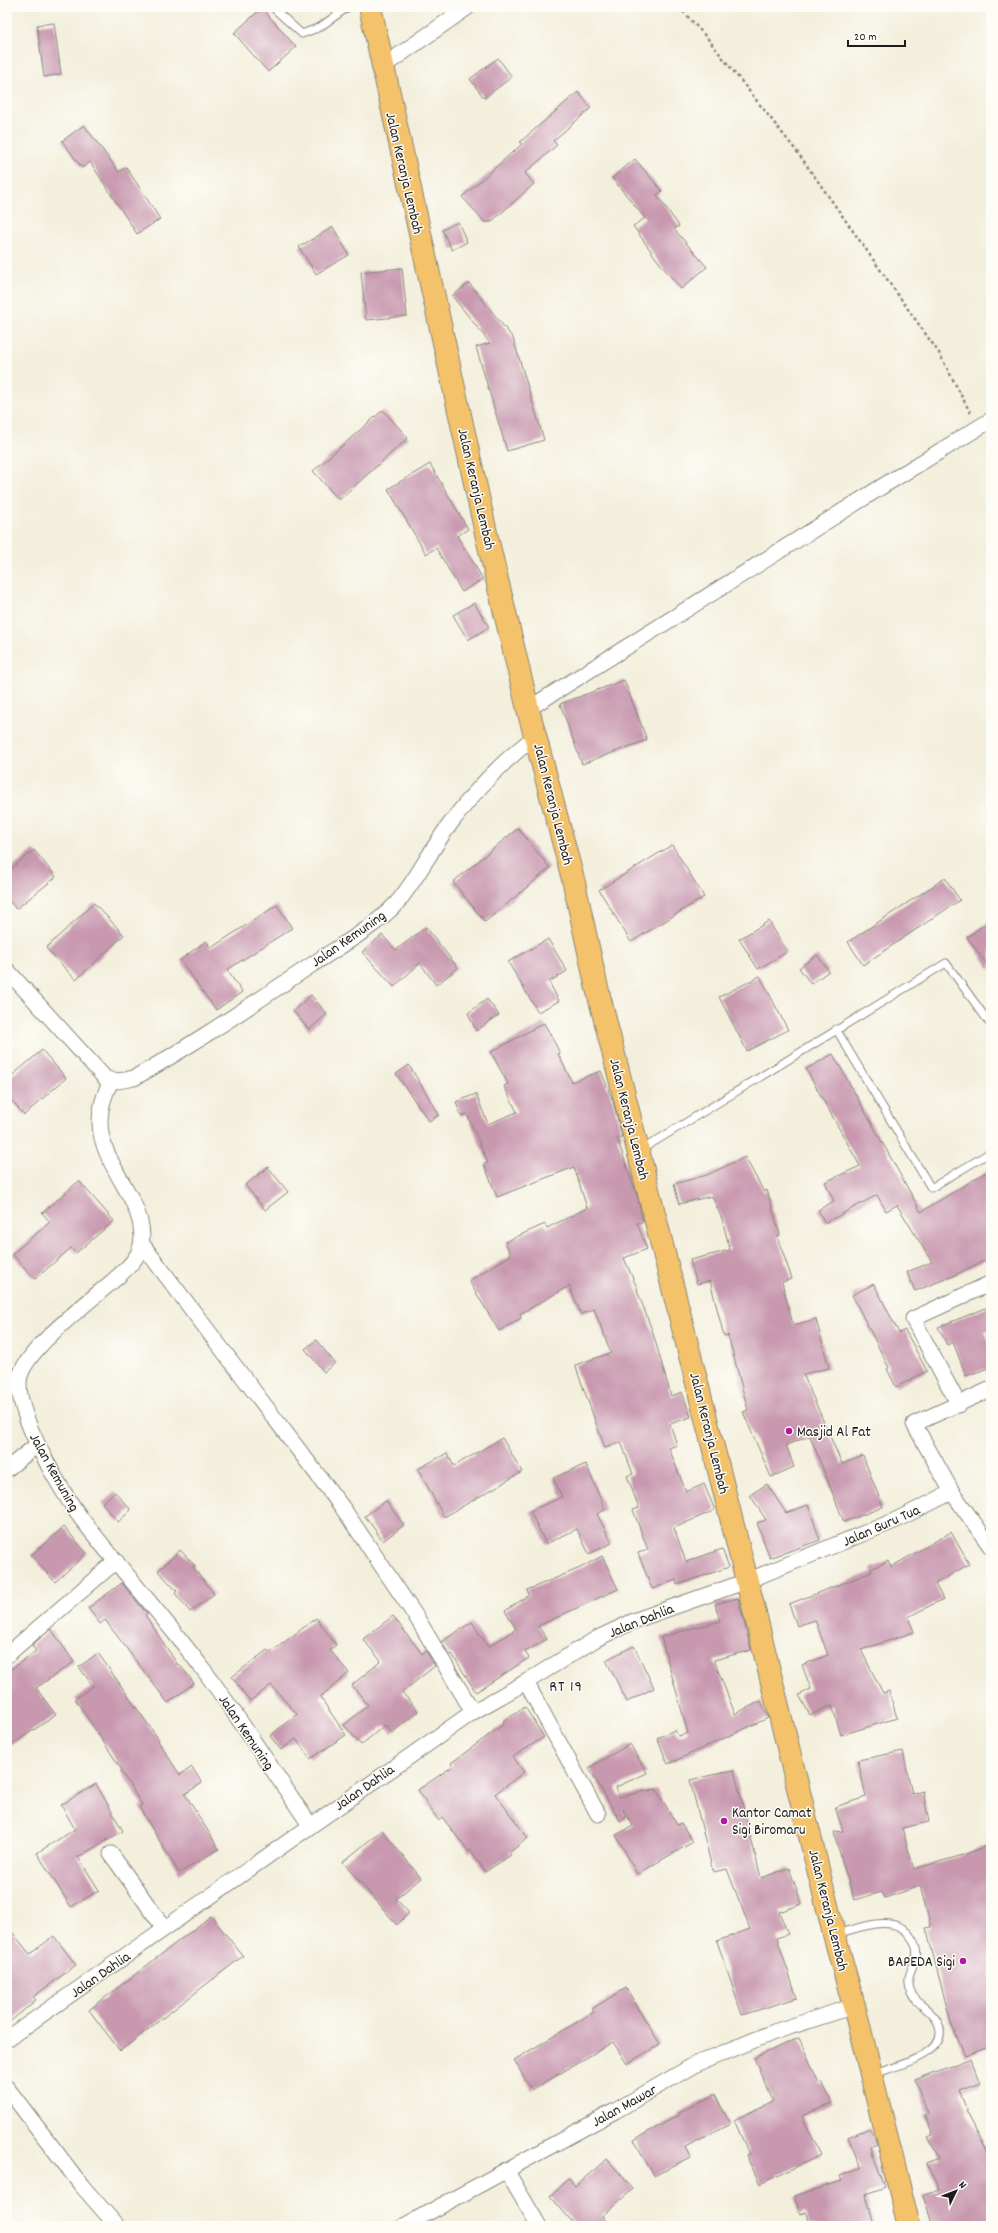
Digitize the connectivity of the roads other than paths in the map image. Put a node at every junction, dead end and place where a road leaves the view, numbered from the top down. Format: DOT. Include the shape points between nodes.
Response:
graph roads {
  1 [pos="272,7"];
  2 [pos="348,7"];
  3 [pos="370,7"];
  4 [pos="468,7"];
  5 [pos="382,67"];
  6 [pos="985,424"];
  7 [pos="528,709"];
  8 [pos="536,736"];
  9 [pos="7,970"];
  10 [pos="991,1025"];
  11 [pos="836,1029"];
  12 [pos="111,1081"];
  13 [pos="638,1152"];
  14 [pos="991,1152"];
  15 [pos="142,1244"];
  16 [pos="991,1283"];
  17 [pos="991,1390"];
  18 [pos="959,1405"];
  19 [pos="37,1445"];
  20 [pos="7,1469"];
  21 [pos="952,1492"];
  22 [pos="991,1547"];
  23 [pos="116,1560"];
  24 [pos="747,1581"];
  25 [pos="7,1655"];
  26 [pos="526,1682"];
  27 [pos="473,1712"];
  28 [pos="598,1814"];
  29 [pos="310,1825"];
  30 [pos="112,1854"];
  31 [pos="164,1928"];
  32 [pos="834,1934"];
  33 [pos="854,2006"];
  34 [pos="7,2039"];
  35 [pos="872,2075"];
  36 [pos="7,2088"];
  37 [pos="506,2170"];
  38 [pos="117,2226"];
  39 [pos="404,2226"];
  40 [pos="539,2226"];
  41 [pos="909,2226"];
  1 -- 2 [label="lane" via="302,34 320,27"];
  3 -- 5 [label="main road, Jalan Keranja Lembah"];
  4 -- 5 [label="street"];
  5 -- 7 [label="main road, Jalan Keranja Lembah"];
  6 -- 7 [label="street"];
  7 -- 8 [label="main road, Jalan Keranja Lembah"];
  8 -- 12 [label="street, Jalan Kemuning" via="495,770 469,799 409,887 389,910 312,964 157,1065 134,1078"];
  8 -- 13 [label="main road, Jalan Keranja Lembah"];
  9 -- 12 [label="street" via="99,1072"];
  10 -- 11 [label="lane" via="946,963"];
  11 -- 13 [label="lane"];
  11 -- 14 [label="lane" via="931,1188"];
  12 -- 15 [label="street" via="101,1104 99,1132 136,1208"];
  13 -- 24 [label="main road, Jalan Keranja Lembah"];
  15 -- 19 [label="street, Jalan Kemuning" via="132,1264 60,1327 25,1365 20,1378 20,1394 23,1410"];
  15 -- 27 [label="street" via="342,1507 417,1618"];
  16 -- 18 [label="street" via="912,1319"];
  17 -- 18 [label="street"];
  18 -- 21 [label="street" via="914,1424"];
  19 -- 20 [label="street"];
  19 -- 23 [label="street, Jalan Kemuning" via="82,1520"];
  21 -- 22 [label="street"];
  21 -- 24 [label="street, Jalan Guru Tua" via="894,1521"];
  23 -- 25 [label="street"];
  23 -- 29 [label="street, Jalan Kemuning" via="206,1674"];
  24 -- 26 [label="street, Jalan Dahlia" via="636,1620 596,1639"];
  24 -- 32 [label="main road, Jalan Keranja Lembah"];
  26 -- 27 [label="street, Jalan Dahlia"];
  26 -- 28 [label="street"];
  27 -- 29 [label="street, Jalan Dahlia"];
  29 -- 31 [label="street, Jalan Dahlia"];
  30 -- 31 [label="street"];
  31 -- 34 [label="street, Jalan Dahlia"];
  32 -- 33 [label="main road, Jalan Keranja Lembah"];
  32 -- 35 [label="lane" via="881,1923 900,1925 907,1930 915,1945 916,1957 910,1970 910,1988 922,2007 937,2021 938,2040 922,2057"];
  33 -- 35 [label="main road, Jalan Keranja Lembah"];
  33 -- 37 [label="street, Jalan Mawar" via="774,2032 694,2065"];
  35 -- 41 [label="main road, Jalan Keranja Lembah"];
  36 -- 38 [label="street" via="82,2186"];
  37 -- 39 [label="street, Jalan Mawar"];
  37 -- 40 [label="street"];
}
